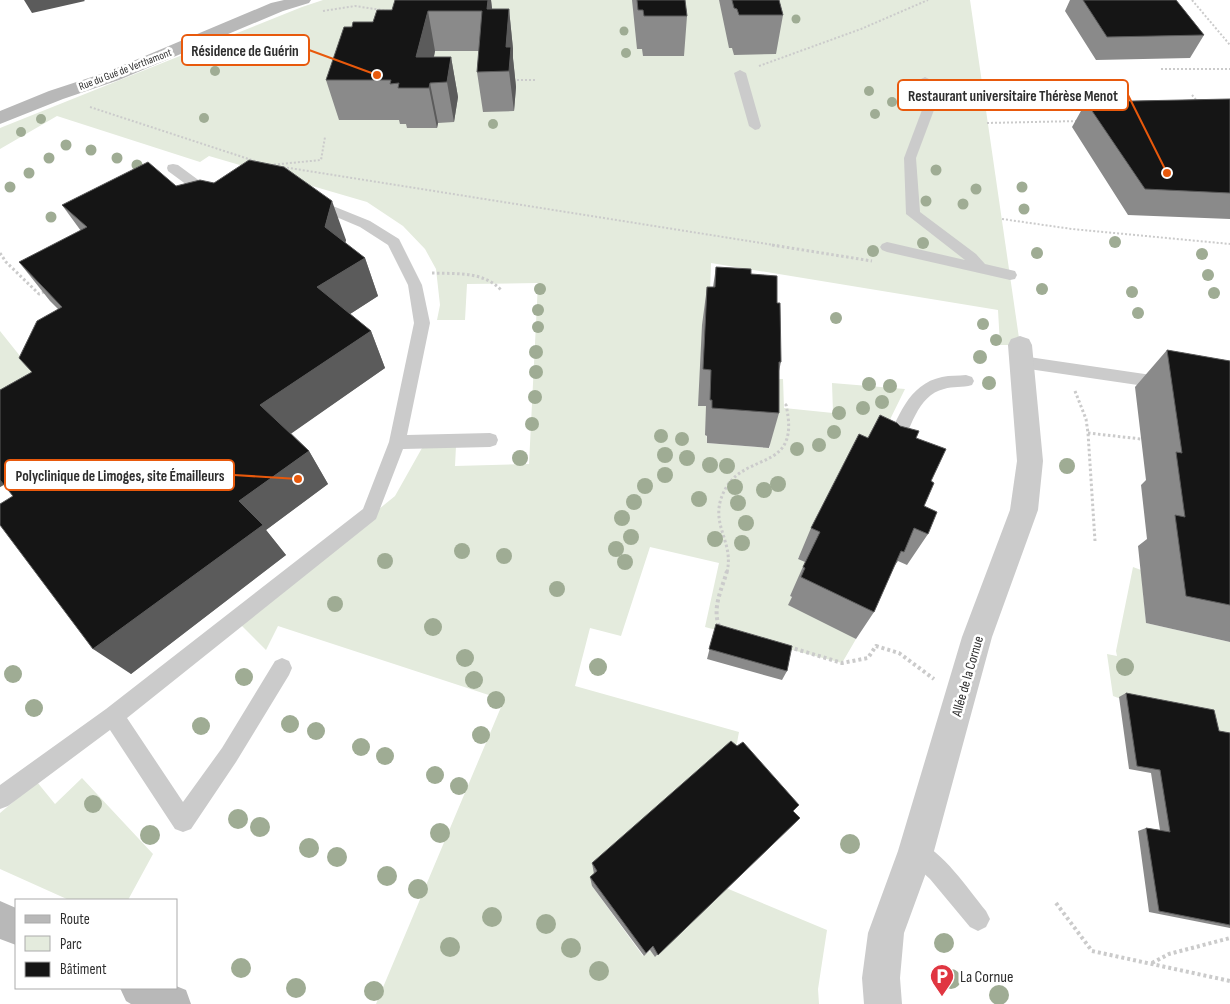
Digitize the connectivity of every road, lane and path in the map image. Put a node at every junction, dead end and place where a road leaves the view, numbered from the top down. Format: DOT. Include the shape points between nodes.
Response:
graph roads {
  1 [pos="302,0"];
  2 [pos="928,0"];
  3 [pos="1192,0"];
  4 [pos="278,2"];
  5 [pos="1230,45"];
  6 [pos="1161,69"];
  7 [pos="1230,69"];
  8 [pos="740,73"];
  9 [pos="507,80"];
  10 [pos="537,80"];
  11 [pos="925,80"];
  12 [pos="56,95"];
  13 [pos="1192,95"];
  14 [pos="1198,102"];
  15 [pos="0,118"];
  16 [pos="1080,121"];
  17 [pos="987,123"];
  18 [pos="755,126"];
  19 [pos="325,137"];
  20 [pos="269,165"];
  21 [pos="173,168"];
  22 [pos="226,199"];
  23 [pos="298,199"];
  24 [pos="1002,219"];
  25 [pos="1230,244"];
  26 [pos="887,247"];
  27 [pos="0,253"];
  28 [pos="876,262"];
  29 [pos="980,268"];
  30 [pos="409,272"];
  31 [pos="1010,275"];
  32 [pos="47,290"];
  33 [pos="502,291"];
  34 [pos="1021,353"];
  35 [pos="1064,368"];
  36 [pos="966,381"];
  37 [pos="1181,385"];
  38 [pos="789,403"];
  39 [pos="1088,433"];
  40 [pos="1141,439"];
  41 [pos="490,440"];
  42 [pos="397,442"];
  43 [pos="890,454"];
  44 [pos="1096,541"];
  45 [pos="727,628"];
  46 [pos="784,646"];
  47 [pos="282,668"];
  48 [pos="927,675"];
  49 [pos="113,716"];
  50 [pos="0,798"];
  51 [pos="916,851"];
  52 [pos="1056,903"];
  53 [pos="0,919"];
  54 [pos="978,919"];
  55 [pos="15,926"];
  56 [pos="1230,938"];
  57 [pos="1151,963"];
  58 [pos="1230,981"];
  59 [pos="141,989"];
  60 [pos="172,1004"];
  61 [pos="882,1004"];
  1 -- 4 [label="main road, Rue du Gué de Verthamont"];
  2 -- 8 [label="path"];
  3 -- 5 [label="path"];
  4 -- 12 [label="main road, Rue du Gué de Verthamont" via="113,76"];
  6 -- 7 [label="path"];
  8 -- 18 [label="lane"];
  9 -- 10 [label="path"];
  11 -- 29 [label="lane" via="928,110 910,158 913,214 971,257"];
  12 -- 15 [label="main road, Rue du Gué de Verthamont"];
  12 -- 20 [label="path"];
  13 -- 14 [label="path"];
  16 -- 17 [label="path"];
  19 -- 20 [label="path" via="321,160"];
  20 -- 28 [label="path"];
  21 -- 22 [label="lane" via="218,201"];
  23 -- 30 [label="lane" via="318,202 394,242"];
  24 -- 25 [label="path"];
  26 -- 29 [label="lane"];
  27 -- 32 [label="path" via="39,294"];
  29 -- 31 [label="lane"];
  30 -- 33 [label="path" via="484,278 497,284"];
  30 -- 42 [label="lane" via="416,285 422,323"];
  34 -- 35 [label="lane"];
  34 -- 51 [label="street, Allée de la Cornue" via="1030,461 1024,510 978,637"];
  35 -- 37 [label="lane"];
  35 -- 39 [label="path" via="1079,398"];
  36 -- 43 [label="lane" via="939,383 914,401"];
  38 -- 45 [label="path" via="786,405 789,432 781,448 772,457 736,475 718,506 728,568 716,613 718,626"];
  39 -- 40 [label="path"];
  39 -- 44 [label="path"];
  41 -- 42 [label="lane"];
  42 -- 49 [label="lane" via="370,514"];
  46 -- 48 [label="path" via="842,663 868,658 876,646 899,653"];
  47 -- 49 [label="lane" via="229,756 183,821"];
  49 -- 50 [label="lane"];
  51 -- 54 [label="lane"];
  51 -- 61 [label="street, Allée de la Cornue" via="886,933"];
  52 -- 57 [label="path" via="1092,951"];
  53 -- 55 [label="main road"];
  56 -- 57 [label="path" via="1169,954"];
  57 -- 58 [label="path"];
  59 -- 60 [label="main road"];
}
